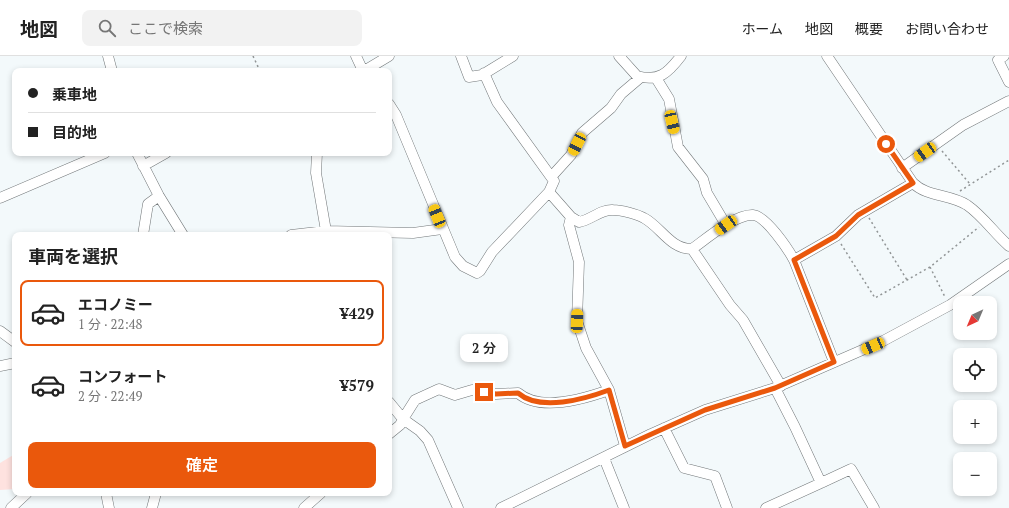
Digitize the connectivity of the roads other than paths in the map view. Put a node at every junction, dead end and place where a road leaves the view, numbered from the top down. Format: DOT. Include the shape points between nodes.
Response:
graph roads {
  1 [pos="109,56"];
  2 [pos="356,56"];
  3 [pos="389,56"];
  4 [pos="461,56"];
  5 [pos="513,56"];
  6 [pos="619,56"];
  7 [pos="681,56"];
  8 [pos="827,56"];
  9 [pos="999,57"];
  10 [pos="111,68"];
  11 [pos="362,68"];
  12 [pos="368,68"];
  13 [pos="484,73"];
  14 [pos="641,77"];
  15 [pos="656,78"];
  16 [pos="1009,82"];
  17 [pos="1009,102"];
  18 [pos="392,109"];
  19 [pos="98,156"];
  20 [pos="138,156"];
  21 [pos="161,156"];
  22 [pos="317,156"];
  23 [pos="143,166"];
  24 [pos="902,168"];
  25 [pos="552,176"];
  26 [pos="913,183"];
  27 [pos="549,192"];
  28 [pos="159,196"];
  29 [pos="0,198"];
  30 [pos="571,217"];
  31 [pos="726,225"];
  32 [pos="442,229"];
  33 [pos="326,231"];
  34 [pos="143,232"];
  35 [pos="181,232"];
  36 [pos="317,232"];
  37 [pos="370,232"];
  38 [pos="392,233"];
  39 [pos="1009,246"];
  40 [pos="692,249"];
  41 [pos="794,260"];
  42 [pos="1009,264"];
  43 [pos="0,331"];
  44 [pos="12,340"];
  45 [pos="834,362"];
  46 [pos="12,364"];
  47 [pos="0,366"];
  48 [pos="778,387"];
  49 [pos="609,390"];
  50 [pos="392,406"];
  51 [pos="403,419"];
  52 [pos="664,428"];
  53 [pos="392,432"];
  54 [pos="625,446"];
  55 [pos="604,458"];
  56 [pos="821,483"];
  57 [pos="24,496"];
  58 [pos="107,496"];
  59 [pos="155,496"];
  60 [pos="317,496"];
  61 [pos="11,508"];
  62 [pos="109,508"];
  63 [pos="152,508"];
  64 [pos="304,508"];
  65 [pos="458,508"];
  66 [pos="501,508"];
  67 [pos="624,508"];
  68 [pos="727,508"];
  69 [pos="766,508"];
  70 [pos="874,508"];
  1 -- 10 [label="street"];
  2 -- 11 [label="street"];
  3 -- 12 [label="street"];
  4 -- 13 [label="street" via="469,77"];
  5 -- 13 [label="street"];
  6 -- 14 [label="street" via="637,76"];
  7 -- 15 [label="street" via="664,74"];
  8 -- 24 [label="street"];
  9 -- 16 [label="street"];
  13 -- 25 [label="street" via="497,102"];
  14 -- 15 [label="street"];
  14 -- 25 [label="street" via="582,133 571,155"];
  15 -- 31 [label="street" via="669,99 678,147 703,179 707,192"];
  17 -- 24 [label="street" via="963,124"];
  18 -- 32 [label="street"];
  19 -- 29 [label="street"];
  20 -- 23 [label="street"];
  21 -- 23 [label="street"];
  22 -- 33 [label="street" via="316,173"];
  23 -- 28 [label="street"];
  24 -- 26 [label="street"];
  25 -- 27 [label="street" via="554,181"];
  26 -- 39 [label="street" via="919,188 965,204"];
  26 -- 41 [label="street" via="865,211 836,236"];
  27 -- 30 [label="street"];
  27 -- 32 [label="street" via="492,252 477,273 463,266 455,257"];
  28 -- 34 [label="street" via="148,204"];
  28 -- 35 [label="street"];
  30 -- 40 [label="street" via="579,222 586,221 604,211 614,210 642,217 675,246"];
  30 -- 49 [label="street" via="570,225 579,262 577,321 586,348"];
  31 -- 40 [label="street"];
  31 -- 41 [label="street" via="755,215 787,246"];
  32 -- 38 [label="street"];
  33 -- 36 [label="street"];
  33 -- 37 [label="street"];
  40 -- 48 [label="street" via="743,320"];
  41 -- 45 [label="street"];
  42 -- 45 [label="street" via="950,305 883,341"];
  43 -- 44 [label="street"];
  45 -- 48 [label="street"];
  46 -- 47 [label="street"];
  48 -- 52 [label="street" via="705,410"];
  48 -- 56 [label="street"];
  49 -- 51 [label="street" via="584,399 546,402 526,400 518,393 496,394 472,390 455,395 439,389 415,400"];
  49 -- 54 [label="street"];
  50 -- 51 [label="street"];
  51 -- 53 [label="street"];
  51 -- 65 [label="street" via="428,440"];
  52 -- 54 [label="street"];
  52 -- 68 [label="street" via="684,468 715,476"];
  54 -- 55 [label="street"];
  55 -- 66 [label="street"];
  55 -- 67 [label="street"];
  56 -- 69 [label="street"];
  56 -- 70 [label="street" via="851,468"];
  57 -- 61 [label="street"];
  58 -- 62 [label="street"];
  59 -- 63 [label="street"];
  60 -- 64 [label="street"];
}
